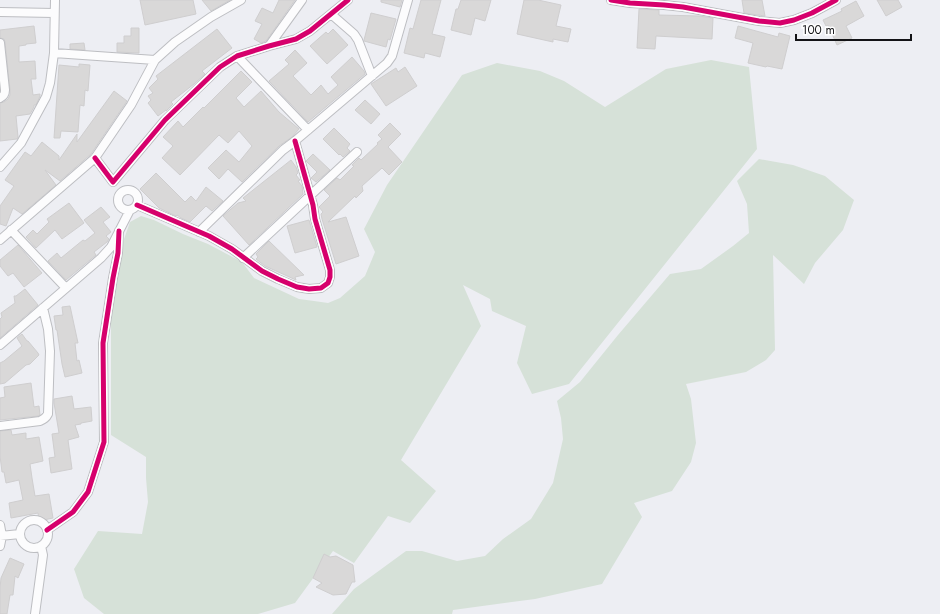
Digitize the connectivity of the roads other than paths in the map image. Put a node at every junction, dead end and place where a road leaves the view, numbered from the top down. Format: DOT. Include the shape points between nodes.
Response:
graph roads {
  1 [pos="55,0"];
  2 [pos="241,0"];
  3 [pos="302,0"];
  4 [pos="348,0"];
  5 [pos="408,0"];
  6 [pos="611,0"];
  7 [pos="836,0"];
  8 [pos="665,2"];
  9 [pos="0,12"];
  10 [pos="54,13"];
  11 [pos="331,14"];
  12 [pos="0,43"];
  13 [pos="268,46"];
  14 [pos="0,51"];
  15 [pos="54,54"];
  16 [pos="237,56"];
  17 [pos="155,60"];
  18 [pos="372,76"];
  19 [pos="0,98"];
  20 [pos="308,130"];
  21 [pos="296,141"];
  22 [pos="357,152"];
  23 [pos="95,158"];
  24 [pos="0,167"];
  25 [pos="113,182"];
  26 [pos="121,192"];
  27 [pos="310,195"];
  28 [pos="137,205"];
  29 [pos="130,210"];
  30 [pos="11,230"];
  31 [pos="119,231"];
  32 [pos="199,232"];
  33 [pos="0,240"];
  34 [pos="243,258"];
  35 [pos="66,288"];
  36 [pos="43,308"];
  37 [pos="0,345"];
  38 [pos="0,426"];
  39 [pos="0,525"];
  40 [pos="47,530"];
  41 [pos="20,534"];
  42 [pos="1,536"];
  43 [pos="0,546"];
  44 [pos="41,546"];
  45 [pos="35,614"];
  1 -- 10 [label="street"];
  2 -- 17 [label="street" via="175,42"];
  3 -- 13 [label="street"];
  4 -- 11 [label="street"];
  5 -- 18 [label="street" via="392,56"];
  6 -- 8 [label="street" via="630,4"];
  7 -- 8 [label="street" via="812,14 780,23"];
  9 -- 10 [label="street"];
  10 -- 15 [label="street"];
  11 -- 13 [label="street" via="304,35"];
  11 -- 18 [label="street" via="358,40"];
  12 -- 14 [label="street"];
  13 -- 16 [label="street"];
  14 -- 19 [label="street" via="5,94"];
  15 -- 17 [label="street"];
  15 -- 24 [label="street" via="46,97 21,143"];
  16 -- 20 [label="street"];
  16 -- 25 [label="street" via="220,67 165,120"];
  17 -- 23 [label="street" via="131,105"];
  18 -- 20 [label="street"];
  20 -- 21 [label="street"];
  21 -- 27 [label="street"];
  21 -- 32 [label="street" via="283,150"];
  22 -- 27 [label="street"];
  23 -- 25 [label="street"];
  23 -- 30 [label="street"];
  25 -- 26 [label="street"];
  26 -- 28 [label="street" via="128,190 136,193"];
  26 -- 29 [label="street" via="119,204 123,209"];
  27 -- 34 [label="street"];
  27 -- 34 [label="street" via="330,270 328,283 315,289 298,287 262,271"];
  28 -- 29 [label="street"];
  28 -- 32 [label="street"];
  29 -- 31 [label="street"];
  30 -- 33 [label="street"];
  30 -- 35 [label="street"];
  31 -- 35 [label="street" via="111,247 101,258"];
  31 -- 40 [label="street" via="118,253 103,343 104,442 88,492 73,512"];
  32 -- 34 [label="street" via="232,249"];
  35 -- 36 [label="street"];
  36 -- 37 [label="street"];
  36 -- 38 [label="street" via="50,351 48,414 40,421"];
  39 -- 42 [label="street"];
  40 -- 41 [label="street" via="42,523 34,520 26,523"];
  40 -- 44 [label="street" via="48,539"];
  41 -- 42 [label="street"];
  41 -- 44 [label="street" via="23,544 27,547"];
  42 -- 43 [label="street"];
  44 -- 45 [label="street" via="43,555"];
}
